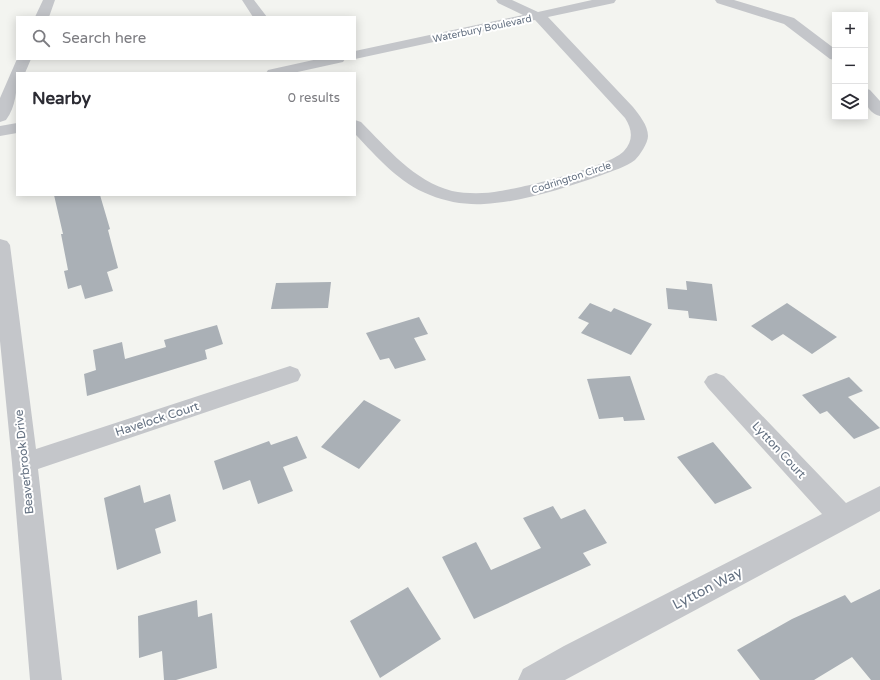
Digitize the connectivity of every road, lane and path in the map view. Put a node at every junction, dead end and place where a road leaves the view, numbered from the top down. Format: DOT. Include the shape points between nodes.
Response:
graph roads {
  1 [pos="49,0"];
  2 [pos="248,0"];
  3 [pos="502,0"];
  4 [pos="610,0"];
  5 [pos="721,0"];
  6 [pos="42,16"];
  7 [pos="259,16"];
  8 [pos="538,16"];
  9 [pos="832,54"];
  10 [pos="356,55"];
  11 [pos="24,60"];
  12 [pos="333,60"];
  13 [pos="295,67"];
  14 [pos="18,72"];
  15 [pos="277,72"];
  16 [pos="16,78"];
  17 [pos="868,97"];
  18 [pos="880,111"];
  19 [pos="0,117"];
  20 [pos="356,126"];
  21 [pos="16,128"];
  22 [pos="0,131"];
  23 [pos="0,245"];
  24 [pos="290,375"];
  25 [pos="716,382"];
  26 [pos="25,463"];
  27 [pos="880,498"];
  28 [pos="843,518"];
  29 [pos="46,680"];
  30 [pos="534,680"];
  1 -- 6 [label="street"];
  2 -- 7 [label="street"];
  3 -- 8 [label="street"];
  4 -- 8 [label="street, Waterbury Boulevard"];
  5 -- 9 [label="street" via="789,22"];
  8 -- 10 [label="street, Waterbury Boulevard"];
  8 -- 20 [label="street, Codrington Circle" via="627,110 637,124 639,139 630,155 608,167 524,192 488,198 451,196 425,187 407,174"];
  11 -- 14 [label="street"];
  12 -- 13 [label="street"];
  13 -- 15 [label="street"];
  16 -- 19 [label="street"];
  17 -- 18 [label="street"];
  21 -- 22 [label="street"];
  23 -- 26 [label="street, Beaverbrook Drive"];
  24 -- 26 [label="street, Havelock Court"];
  25 -- 28 [label="street, Lytton Court"];
  26 -- 29 [label="street, Beaverbrook Drive"];
  27 -- 28 [label="street, Lytton Way"];
  28 -- 30 [label="street, Lytton Way"];
}
